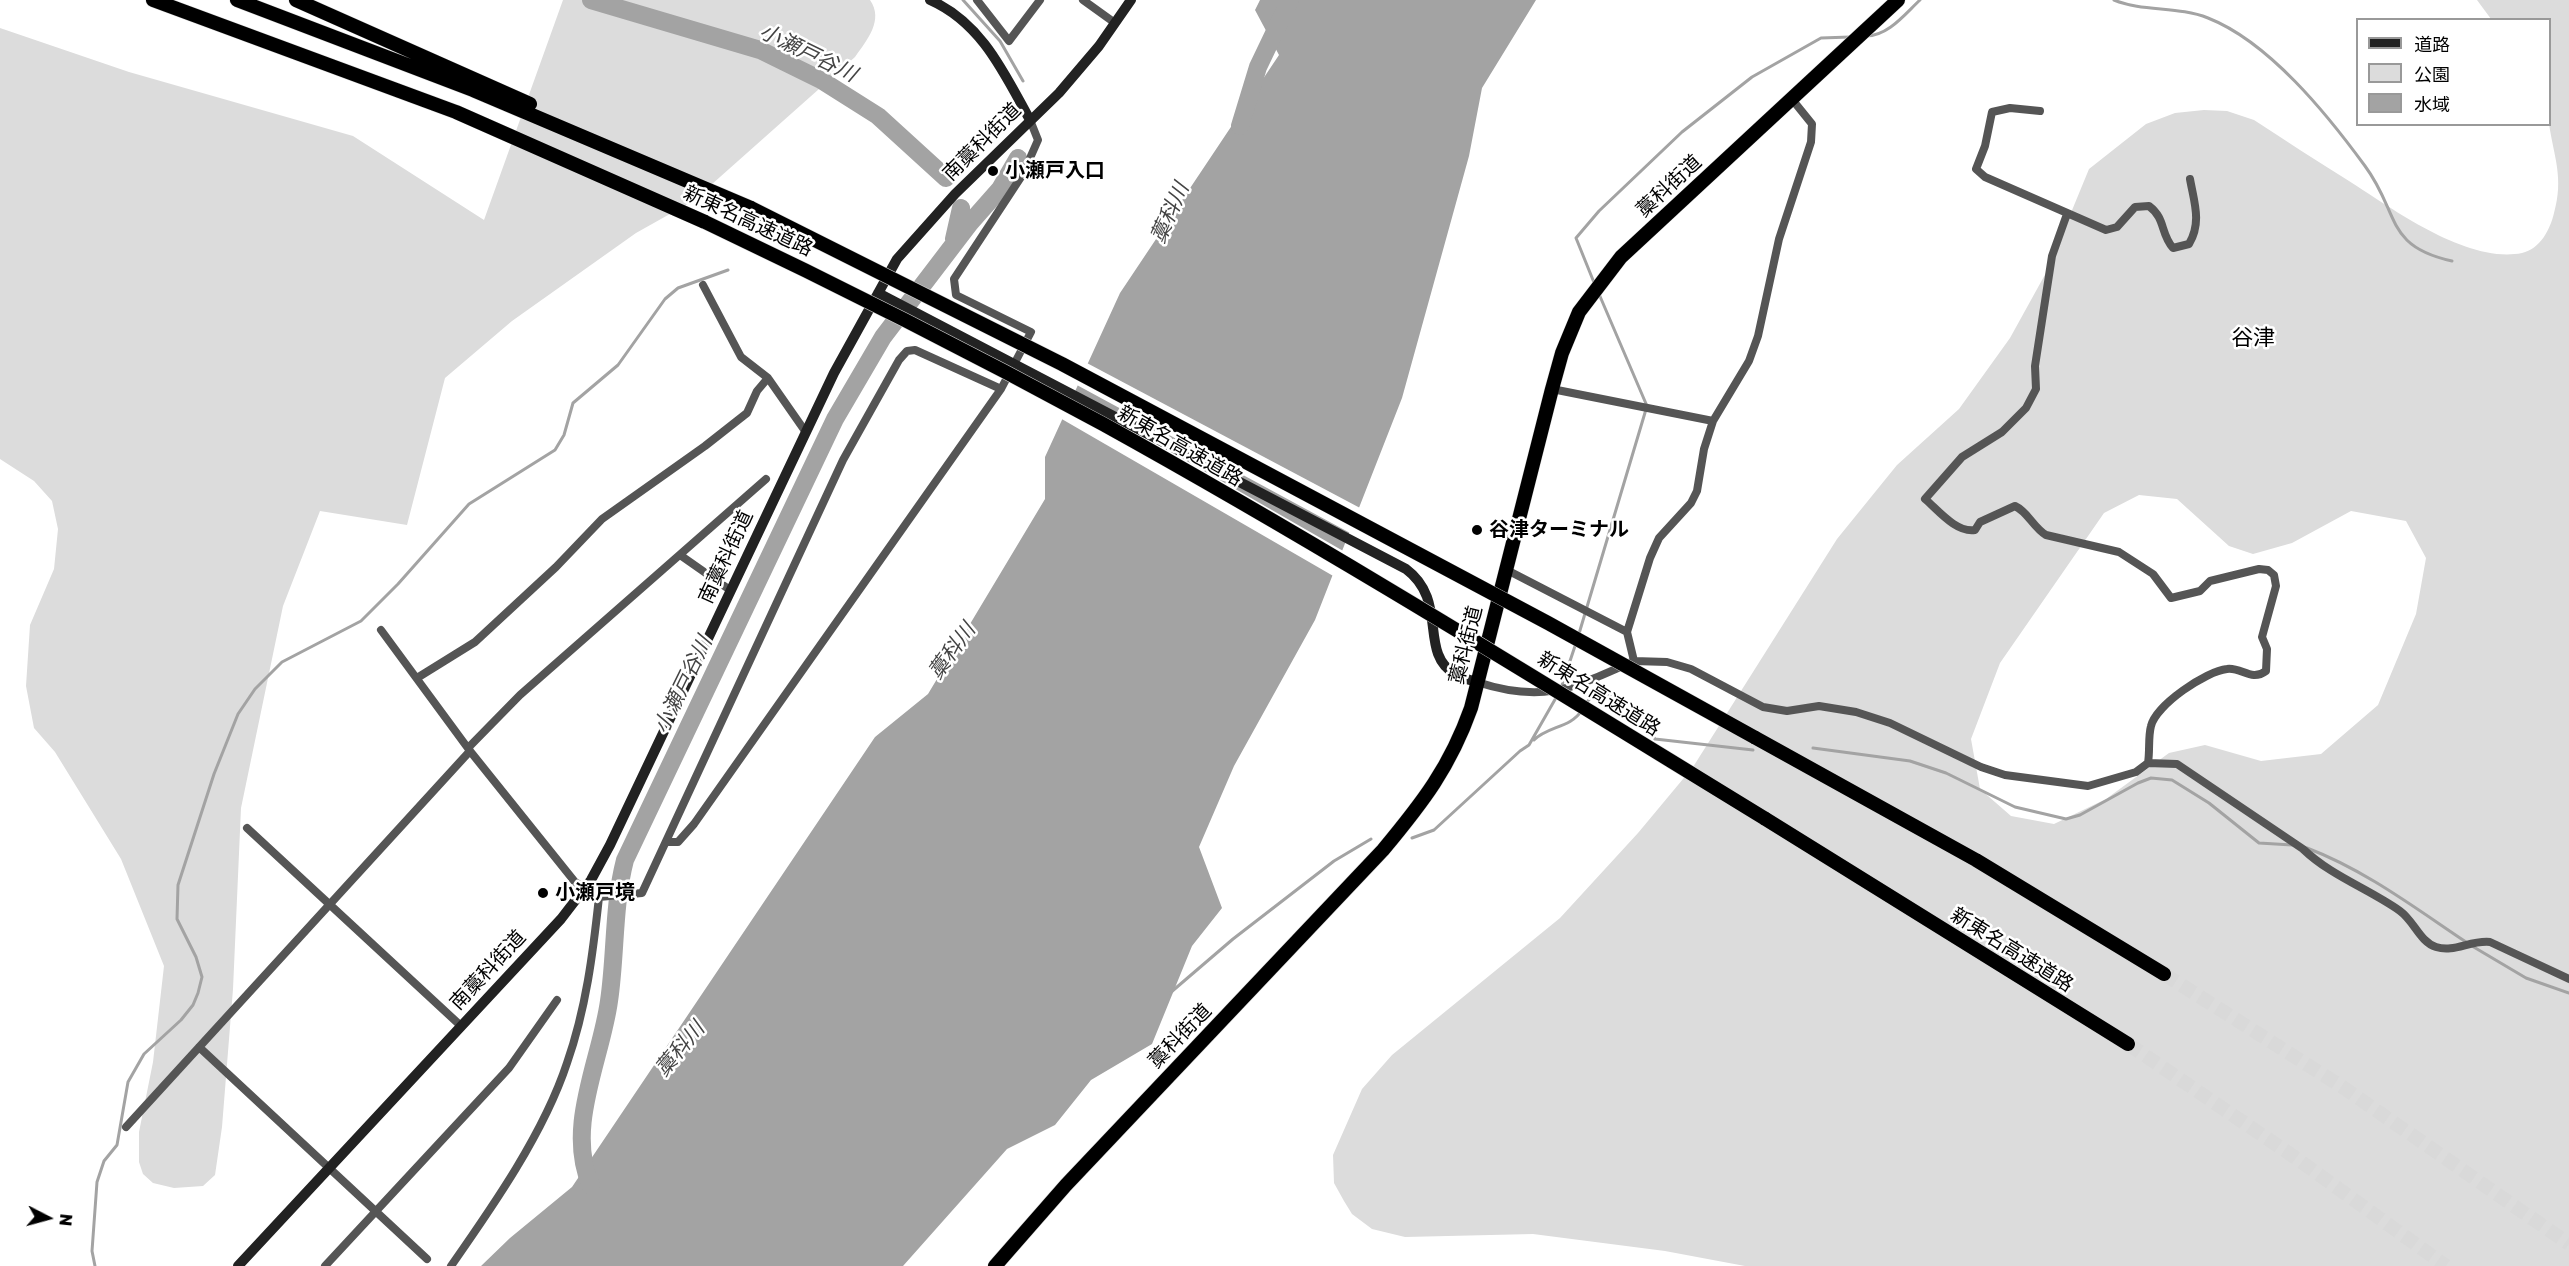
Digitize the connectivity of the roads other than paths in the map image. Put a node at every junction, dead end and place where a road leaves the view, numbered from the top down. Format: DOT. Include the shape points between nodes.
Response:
graph roads {
  1 [pos="153,0"];
  2 [pos="237,0"];
  3 [pos="296,0"];
  4 [pos="977,0"];
  5 [pos="1040,0"];
  6 [pos="1083,0"];
  7 [pos="1131,0"];
  8 [pos="1898,0"];
  9 [pos="935,1"];
  10 [pos="1115,23"];
  11 [pos="1791,98"];
  12 [pos="2040,111"];
  13 [pos="1030,120"];
  14 [pos="657,166"];
  15 [pos="2190,179"];
  16 [pos="2067,214"];
  17 [pos="703,285"];
  18 [pos="878,293"];
  19 [pos="1014,364"];
  20 [pos="768,378"];
  21 [pos="1001,389"];
  22 [pos="1552,389"];
  23 [pos="1713,421"];
  24 [pos="805,431"];
  25 [pos="766,479"];
  26 [pos="680,555"];
  27 [pos="1505,569"];
  28 [pos="730,590"];
  29 [pos="381,630"];
  30 [pos="1627,632"];
  31 [pos="1634,661"];
  32 [pos="417,678"];
  33 [pos="1477,682"];
  34 [pos="469,749"];
  35 [pos="2148,763"];
  36 [pos="248,828"];
  37 [pos="666,842"];
  38 [pos="584,890"];
  39 [pos="599,897"];
  40 [pos="330,904"];
  41 [pos="2164,974"];
  42 [pos="2569,978"];
  43 [pos="557,1000"];
  44 [pos="461,1026"];
  45 [pos="2128,1044"];
  46 [pos="200,1047"];
  47 [pos="126,1127"];
  48 [pos="329,1168"];
  49 [pos="376,1211"];
  50 [pos="428,1259"];
  51 [pos="238,1266"];
  52 [pos="325,1266"];
  53 [pos="450,1266"];
  54 [pos="995,1266"];
  1 -- 45 [label="highway, 新東名高速道路, bridge" via="456,112 705,222 917,326 1179,467 1506,659"];
  2 -- 14 [label="highway, 新東名高速道路" via="473,90"];
  3 -- 14 [label="highway" via="489,84"];
  4 -- 5 [label="street" via="1009,42"];
  6 -- 10 [label="street"];
  7 -- 10 [label="main road, 南藁科街道"];
  8 -- 11 [label="highway, 藁科街道"];
  9 -- 13 [label="main road" via="961,17 983,39"];
  10 -- 13 [label="main road, 南藁科街道" via="1059,93"];
  11 -- 22 [label="highway, 藁科街道" via="1601,280 1579,312"];
  11 -- 23 [label="street" via="1812,124 1811,142 1779,239 1755,344"];
  12 -- 16 [label="street" via="2010,108 1992,112 1976,169 1985,177"];
  13 -- 18 [label="main road, 南藁科街道" via="955,194 897,259"];
  13 -- 19 [label="street" via="1038,140 1023,174 954,279 956,295 1031,333"];
  14 -- 41 [label="highway, 新東名高速道路, bridge" via="751,208 1062,364 1548,623 1976,860"];
  15 -- 16 [label="street" via="2198,220 2189,244 2173,248 2167,241 2160,214 2149,206 2135,207 2117,227 2106,230"];
  16 -- 35 [label="street" via="2052,256 2035,366 2036,389 2026,408 2002,432 1962,457 1925,499 1967,531 2015,506 2046,535 2119,552 2153,574 2171,598 2199,591 2211,581 2259,569 2274,575 2276,586 2262,637 2267,649 2266,671 2252,676 2237,669 2225,669 2171,697 2151,726"];
  17 -- 20 [label="street" via="741,357"];
  18 -- 19 [label="main road"];
  18 -- 24 [label="main road, 南藁科街道"];
  19 -- 21 [label="street"];
  19 -- 33 [label="main road" via="1406,569 1418,578 1429,595 1439,657 1454,674"];
  20 -- 24 [label="street"];
  20 -- 32 [label="street" via="747,413 602,519 475,642"];
  21 -- 37 [label="street" via="694,824 678,842"];
  21 -- 37 [label="street" via="915,350 907,351 899,360 843,460"];
  22 -- 23 [label="street"];
  22 -- 27 [label="highway, 藁科街道"];
  23 -- 30 [label="street" via="1697,491 1659,538"];
  24 -- 28 [label="main road, 南藁科街道"];
  25 -- 26 [label="street"];
  26 -- 28 [label="street"];
  26 -- 34 [label="street" via="520,695"];
  27 -- 30 [label="street"];
  27 -- 33 [label="highway, 藁科街道"];
  28 -- 38 [label="main road, 南藁科街道" via="610,845"];
  29 -- 32 [label="street"];
  30 -- 31 [label="street"];
  31 -- 33 [label="street" via="1575,687 1550,693 1501,690"];
  31 -- 35 [label="street" via="1667,662 1691,669 1763,707 1787,711 1819,706 1856,712 1890,723 2004,775 2088,786 2136,772"];
  32 -- 34 [label="street"];
  33 -- 54 [label="highway, 藁科街道" via="1462,735 1426,799"];
  34 -- 38 [label="street"];
  34 -- 40 [label="street"];
  35 -- 42 [label="street" via="2177,764 2192,772 2316,862 2402,912 2432,946 2448,950 2479,941 2490,942"];
  36 -- 40 [label="street"];
  37 -- 39 [label="street" via="642,893"];
  38 -- 39 [label="street"];
  38 -- 44 [label="main road, 南藁科街道"];
  39 -- 53 [label="street" via="585,1000 557,1090 495,1203"];
  40 -- 44 [label="street"];
  40 -- 46 [label="street"];
  43 -- 49 [label="street" via="509,1068"];
  44 -- 48 [label="main road, 南藁科街道"];
  46 -- 47 [label="street"];
  46 -- 48 [label="street"];
  48 -- 49 [label="street"];
  48 -- 51 [label="main road, 南藁科街道"];
  49 -- 50 [label="street"];
  49 -- 52 [label="street"];
}
